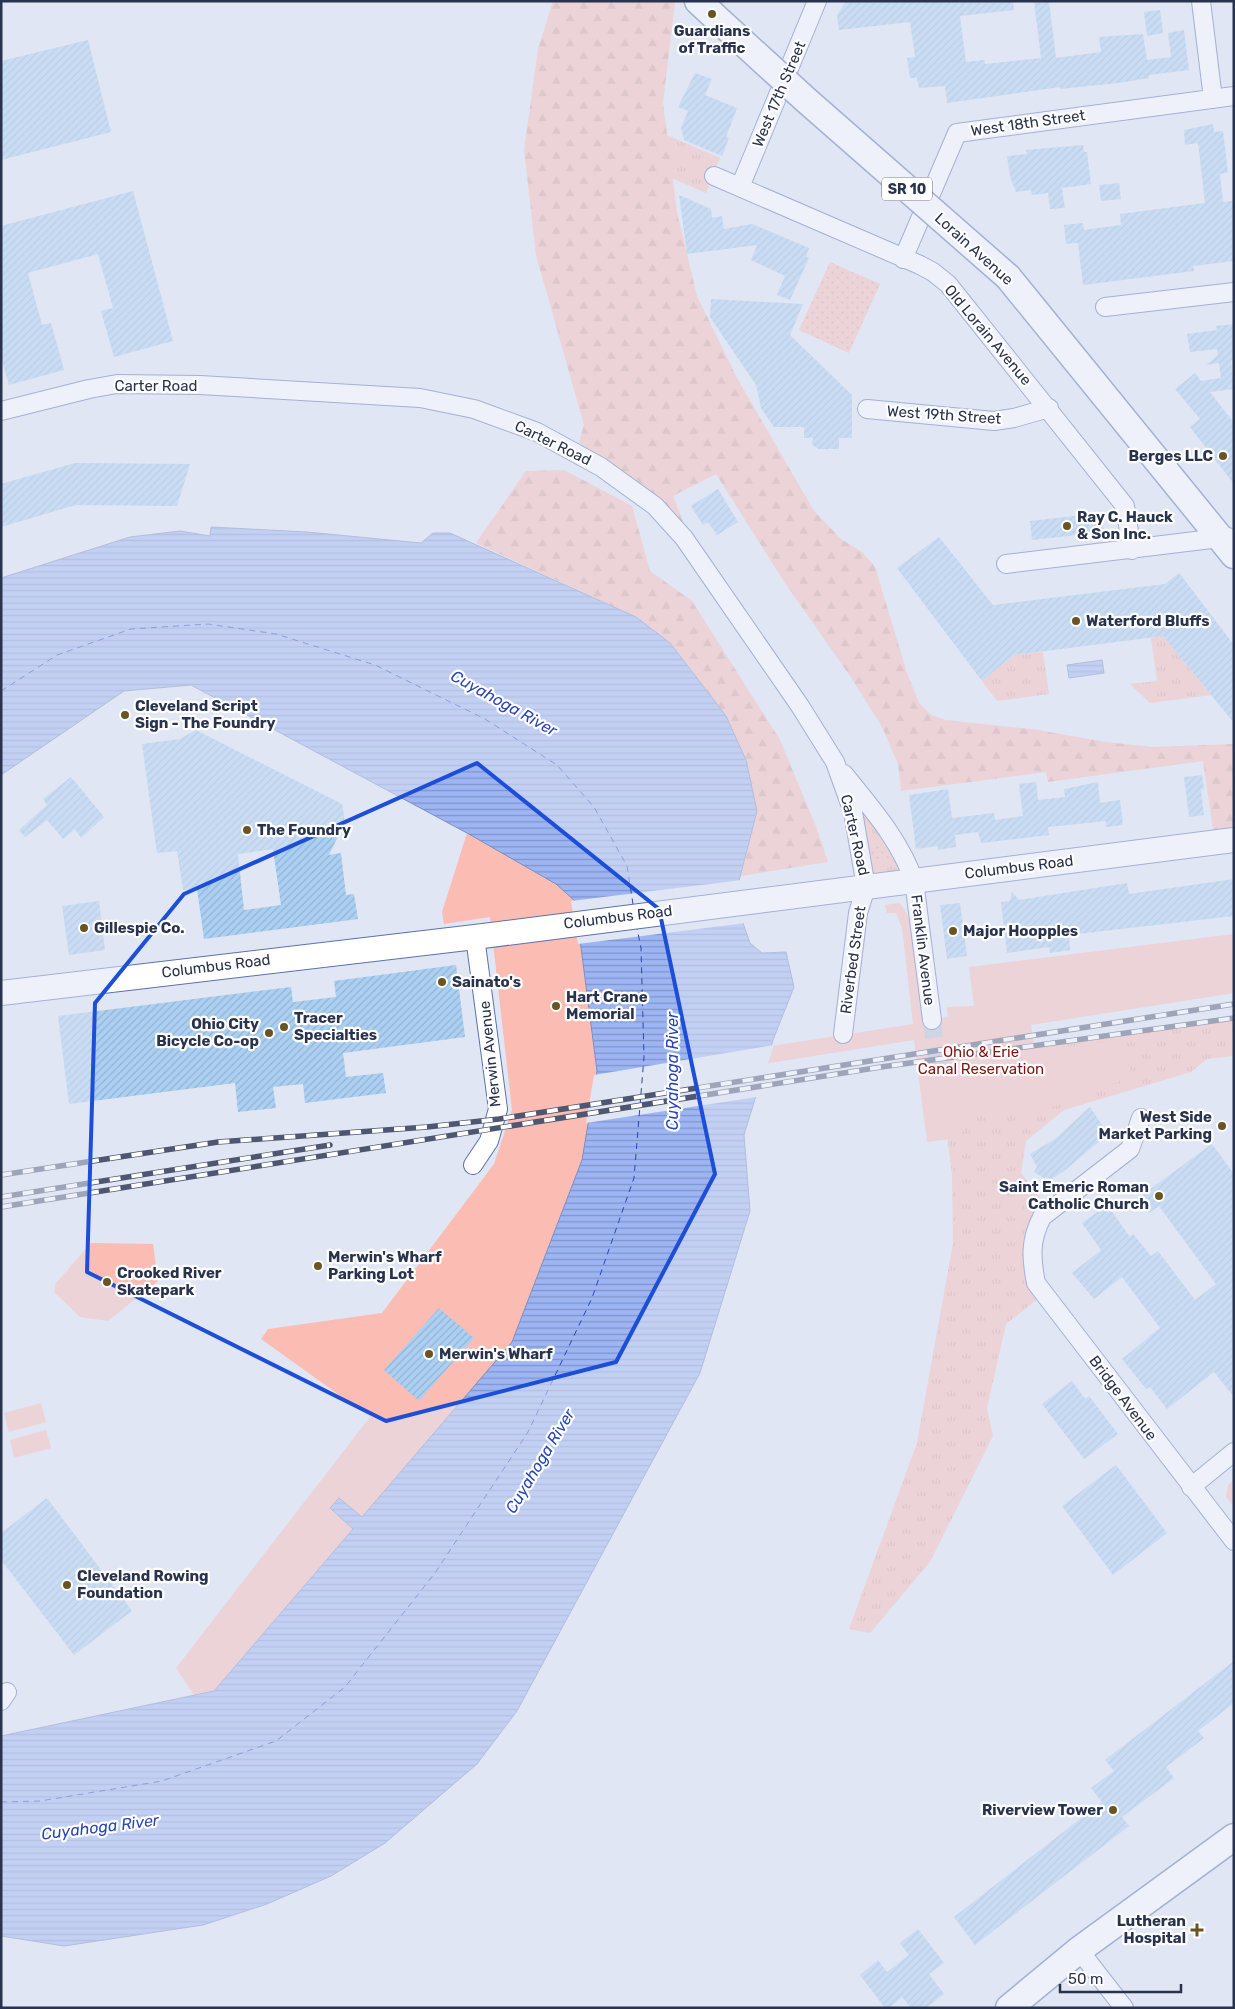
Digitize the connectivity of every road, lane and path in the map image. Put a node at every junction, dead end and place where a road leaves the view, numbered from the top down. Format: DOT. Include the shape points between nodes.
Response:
graph roads {
  1 [pos="698,1"];
  2 [pos="817,1"];
  3 [pos="1201,1"];
  4 [pos="1234,96"];
  5 [pos="1213,99"];
  6 [pos="714,176"];
  7 [pos="740,187"];
  8 [pos="903,258"];
  9 [pos="1234,292"];
  10 [pos="1105,307"];
  11 [pos="1049,408"];
  12 [pos="867,409"];
  13 [pos="1,411"];
  14 [pos="1229,543"];
  15 [pos="1132,550"];
  16 [pos="1006,564"];
  17 [pos="834,762"];
  18 [pos="1234,840"];
  19 [pos="914,881"];
  20 [pos="866,887"];
  21 [pos="475,937"];
  22 [pos="1,993"];
  23 [pos="932,1020"];
  24 [pos="843,1034"];
  25 [pos="1141,1118"];
  26 [pos="473,1165"];
  27 [pos="1234,1452"];
  28 [pos="1191,1487"];
  29 [pos="1234,1541"];
  30 [pos="1234,1837"];
  31 [pos="1079,1950"];
  32 [pos="1008,2008"];
  33 [pos="1124,2008"];
  1 -- 14 [label="main road, Lorain Avenue / SR 10, bridge" via="1008,277 1189,499"];
  2 -- 7 [label="street, West 17th Street"];
  3 -- 5 [label="street"];
  4 -- 5 [label="street, West 18th Street"];
  5 -- 8 [label="street, West 18th Street" via="957,132"];
  6 -- 7 [label="street, Old Lorain Avenue"];
  7 -- 8 [label="street, Old Lorain Avenue"];
  8 -- 11 [label="street, Old Lorain Avenue" via="933,272 948,284"];
  9 -- 10 [label="street"];
  11 -- 12 [label="street, West 19th Street" via="994,421"];
  11 -- 15 [label="street, Old Lorain Avenue" via="1125,506"];
  13 -- 17 [label="street, Carter Road" via="89,389 152,383 420,398 474,408 537,432 601,467 655,506 684,538 800,706"];
  14 -- 15 [label="street"];
  15 -- 16 [label="street"];
  17 -- 19 [label="street, Franklin Avenue" via="901,849"];
  17 -- 20 [label="street, Carter Road" via="853,812"];
  18 -- 19 [label="street, Columbus Road"];
  19 -- 20 [label="street, Columbus Road"];
  19 -- 23 [label="street, Franklin Avenue"];
  20 -- 21 [label="street, Columbus Road"];
  20 -- 24 [label="street, Riverbed Street" via="858,914"];
  21 -- 22 [label="street, Columbus Road"];
  21 -- 26 [label="street, Merwin Avenue" via="498,1109 489,1140"];
  25 -- 28 [label="street, Bridge Avenue" via="1130,1149 1042,1217 1031,1246 1036,1283"];
  27 -- 28 [label="street"];
  28 -- 29 [label="street, Bridge Avenue"];
  30 -- 31 [label="main road"];
  31 -- 32 [label="main road"];
  31 -- 33 [label="street"];
}
